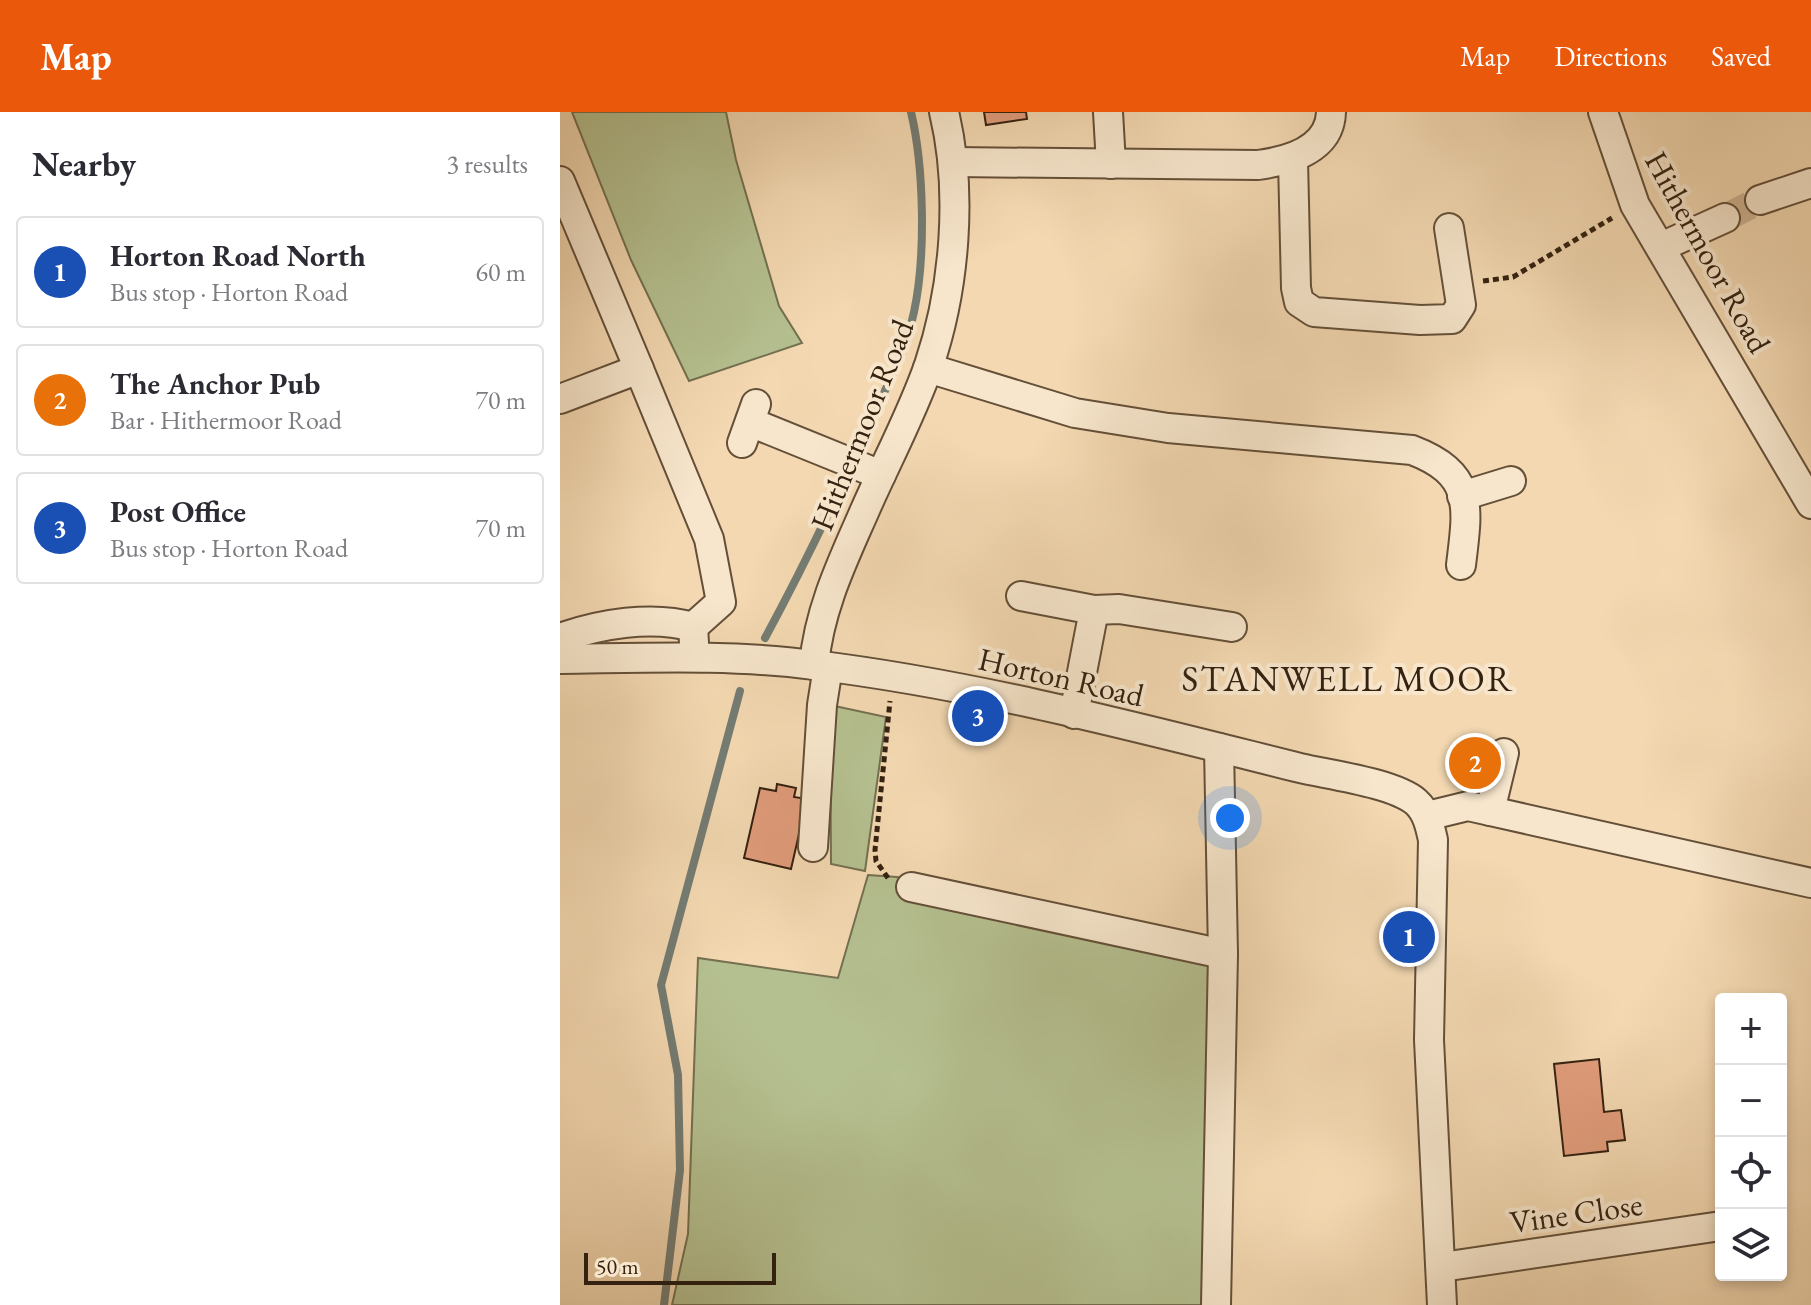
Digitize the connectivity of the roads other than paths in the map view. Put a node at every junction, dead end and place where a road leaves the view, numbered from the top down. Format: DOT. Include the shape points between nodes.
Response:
graph roads {
  1 [pos="944,112"];
  2 [pos="1108,112"];
  3 [pos="1331,112"];
  4 [pos="1610,113"];
  5 [pos="1293,160"];
  6 [pos="954,162"];
  7 [pos="1111,164"];
  8 [pos="560,181"];
  9 [pos="1811,183"];
  10 [pos="1760,200"];
  11 [pos="1725,218"];
  12 [pos="1449,228"];
  13 [pos="1661,247"];
  14 [pos="928,368"];
  15 [pos="639,369"];
  16 [pos="560,399"];
  17 [pos="749,423"];
  18 [pos="864,467"];
  19 [pos="1511,481"];
  20 [pos="1807,487"];
  21 [pos="1462,496"];
  22 [pos="1461,565"];
  23 [pos="1021,596"];
  24 [pos="1094,610"];
  25 [pos="693,627"];
  26 [pos="1232,627"];
  27 [pos="560,638"];
  28 [pos="560,659"];
  29 [pos="695,660"];
  30 [pos="821,666"];
  31 [pos="1074,714"];
  32 [pos="1219,748"];
  33 [pos="1504,753"];
  34 [pos="1490,811"];
  35 [pos="1427,816"];
  36 [pos="813,847"];
  37 [pos="1811,883"];
  38 [pos="911,887"];
  39 [pos="1223,954"];
  40 [pos="1715,1227"];
  41 [pos="1442,1267"];
  42 [pos="1216,1305"];
  43 [pos="1442,1305"];
  1 -- 6 [label="street, Hithermoor Road"];
  2 -- 7 [label="street"];
  3 -- 5 [label="street" via="1331,122 1314,147"];
  4 -- 13 [label="street, Hithermoor Road" via="1635,205"];
  5 -- 7 [label="street" via="1258,165"];
  5 -- 12 [label="street" via="1299,302 1314,312 1443,321 1459,314"];
  6 -- 7 [label="street"];
  6 -- 14 [label="street, Hithermoor Road" via="950,252 940,327"];
  8 -- 15 [label="street"];
  9 -- 10 [label="street"];
  11 -- 13 [label="street"];
  13 -- 20 [label="street, Hithermoor Road"];
  14 -- 18 [label="street, Hithermoor Road"];
  14 -- 21 [label="street" via="1075,413 1168,428 1412,450 1441,461"];
  15 -- 16 [label="street"];
  15 -- 25 [label="street" via="709,539 721,602"];
  17 -- 18 [label="street"];
  18 -- 30 [label="street, Hithermoor Road" via="827,596"];
  19 -- 21 [label="street"];
  21 -- 22 [label="street" via="1467,509"];
  23 -- 24 [label="street"];
  24 -- 26 [label="street" via="1119,609"];
  24 -- 31 [label="street"];
  25 -- 27 [label="street" via="669,620"];
  25 -- 29 [label="street"];
  28 -- 29 [label="street, Horton Road"];
  29 -- 30 [label="street, Horton Road"];
  30 -- 31 [label="street, Horton Road"];
  30 -- 36 [label="street, Hithermoor Road"];
  31 -- 32 [label="street, Horton Road"];
  32 -- 35 [label="street, Horton Road" via="1400,794"];
  32 -- 39 [label="street"];
  33 -- 34 [label="street"];
  34 -- 35 [label="street" via="1468,806"];
  34 -- 37 [label="street"];
  35 -- 41 [label="street" via="1433,840 1429,1040"];
  38 -- 39 [label="street"];
  39 -- 42 [label="street"];
  40 -- 41 [label="street, Vine Close"];
  41 -- 43 [label="street"];
}
